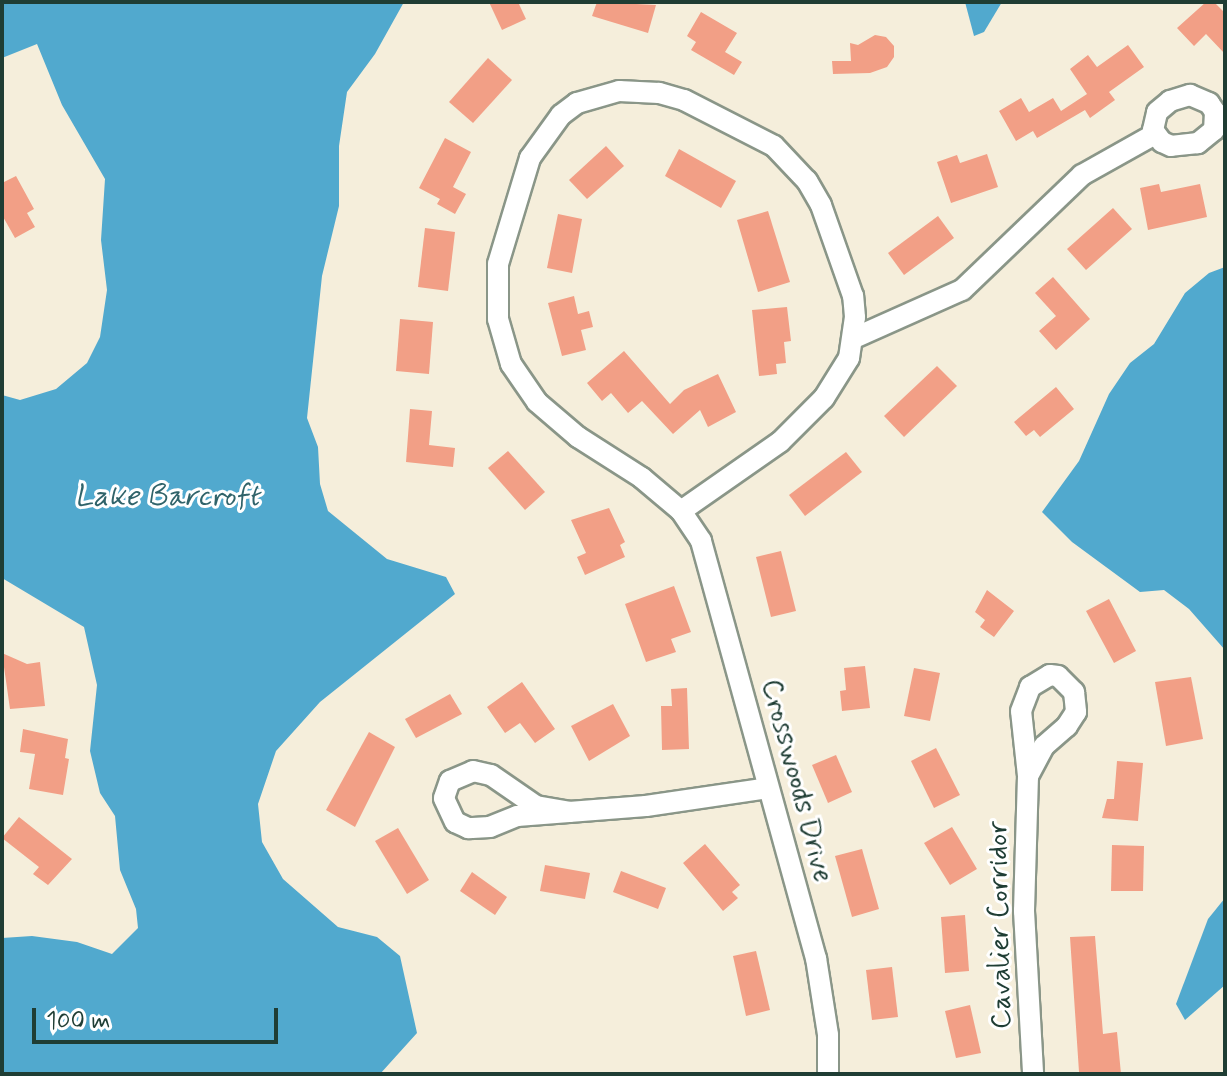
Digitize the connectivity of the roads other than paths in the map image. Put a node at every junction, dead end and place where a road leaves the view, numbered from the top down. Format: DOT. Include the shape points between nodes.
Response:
graph roads {
  1 [pos="1155,134"];
  2 [pos="854,338"];
  3 [pos="681,511"];
  4 [pos="1028,776"];
  5 [pos="768,788"];
  6 [pos="569,812"];
  7 [pos="828,1074"];
  8 [pos="1033,1074"];
  1 -- 2 [label="street" via="1082,175 962,290"];
  2 -- 3 [label="street" via="840,375 808,417"];
  2 -- 3 [label="street, Crosswoods Drive" via="853,296 821,205 800,172 774,146 684,100 642,91 598,95 561,115 530,158 503,238 496,291 504,347 537,402"];
  3 -- 5 [label="street, Crosswoods Drive" via="701,541"];
  4 -- 8 [label="street, Cavalier Corridor" via="1024,911"];
  5 -- 6 [label="street"];
  5 -- 7 [label="street, Crosswoods Drive" via="816,958 828,1035"];
  6 -- 6 [label="street" via="542,812 468,828 455,822 444,798 450,781 473,771 491,775 536,806"];
}
